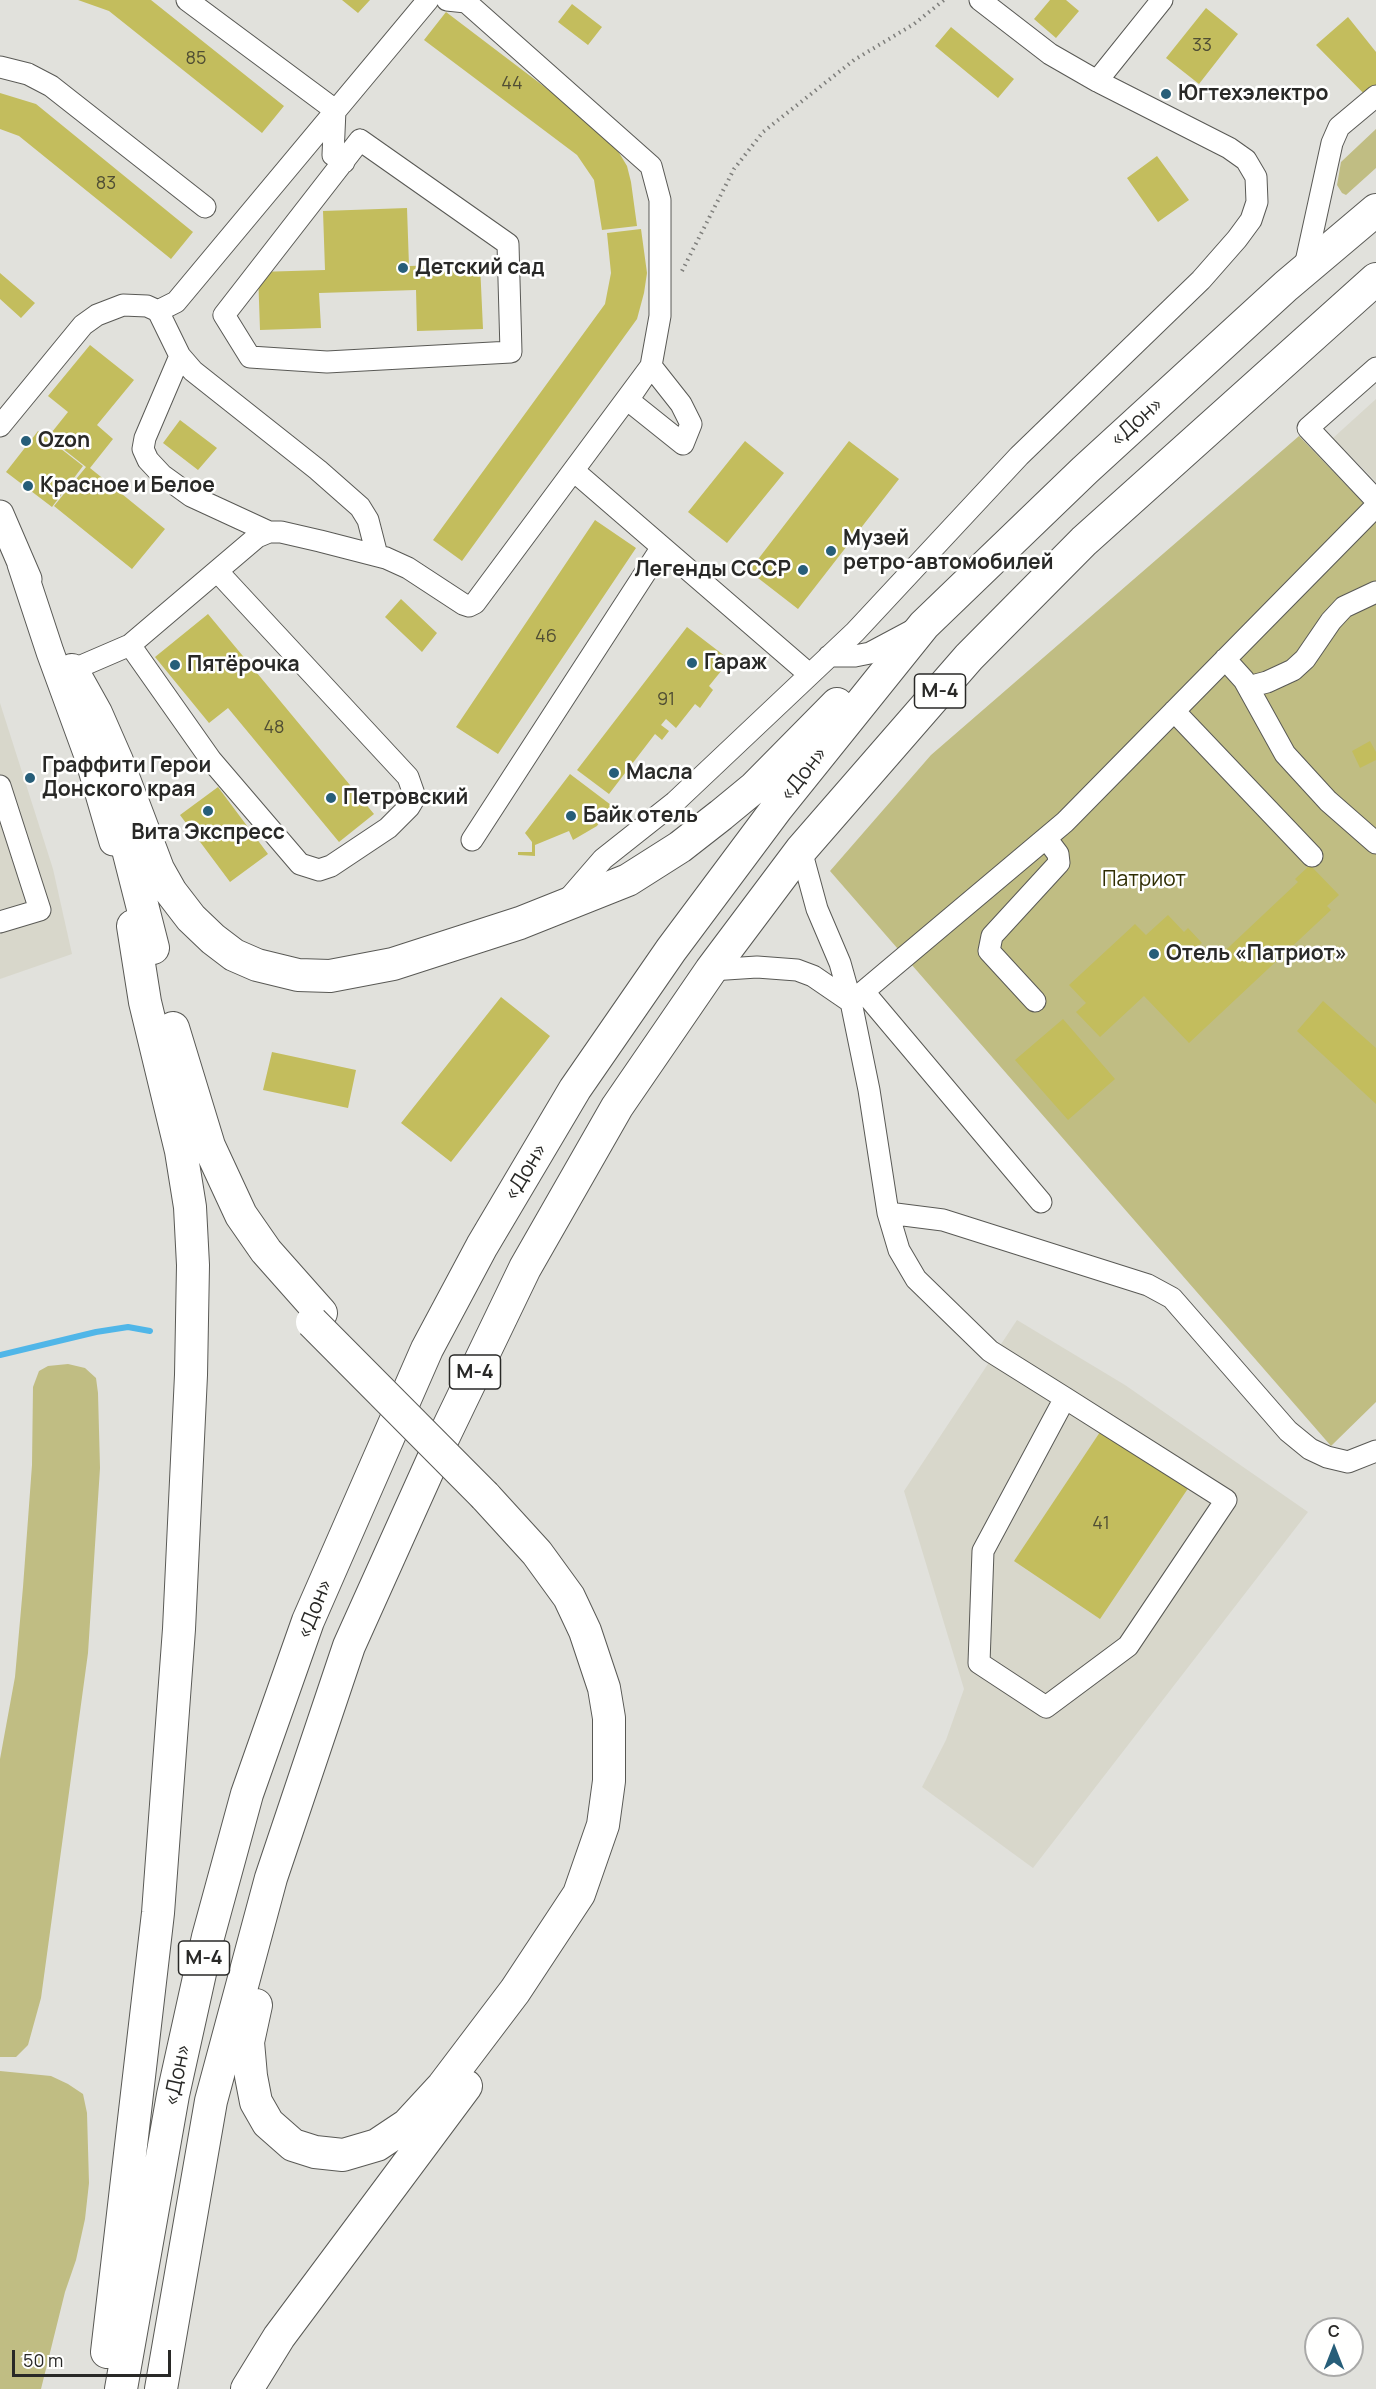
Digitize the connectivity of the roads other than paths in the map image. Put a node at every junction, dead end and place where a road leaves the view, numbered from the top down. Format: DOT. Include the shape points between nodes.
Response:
graph roads {
  1 [pos="187,0"];
  2 [pos="428,0"];
  3 [pos="447,0"];
  4 [pos="981,0"];
  5 [pos="1162,0"];
  6 [pos="0,67"];
  7 [pos="1097,81"];
  8 [pos="1376,96"];
  9 [pos="335,110"];
  10 [pos="344,162"];
  11 [pos="205,207"];
  12 [pos="1376,210"];
  13 [pos="1304,271"];
  14 [pos="1376,279"];
  15 [pos="158,311"];
  16 [pos="180,356"];
  17 [pos="1376,368"];
  18 [pos="0,426"];
  19 [pos="574,471"];
  20 [pos="1376,500"];
  21 [pos="1376,506"];
  22 [pos="0,514"];
  23 [pos="269,532"];
  24 [pos="662,547"];
  25 [pos="377,555"];
  26 [pos="217,571"];
  27 [pos="1376,592"];
  28 [pos="924,625"];
  29 [pos="130,645"];
  30 [pos="829,656"];
  31 [pos="1225,659"];
  32 [pos="65,672"];
  33 [pos="809,674"];
  34 [pos="1248,687"];
  35 [pos="1174,711"];
  36 [pos="0,786"];
  37 [pos="1046,838"];
  38 [pos="472,840"];
  39 [pos="1376,843"];
  40 [pos="801,850"];
  41 [pos="1312,856"];
  42 [pos="561,908"];
  43 [pos="0,922"];
  44 [pos="133,926"];
  45 [pos="711,970"];
  46 [pos="857,997"];
  47 [pos="1035,1001"];
  48 [pos="1041,1202"];
  49 [pos="888,1213"];
  50 [pos="316,1318"];
  51 [pos="1065,1398"];
  52 [pos="1376,1451"];
  53 [pos="489,1492"];
  54 [pos="271,1878"];
  55 [pos="103,2389"];
  56 [pos="121,2389"];
  57 [pos="161,2389"];
  58 [pos="247,2389"];
  1 -- 9 [label="street"];
  2 -- 9 [label="street"];
  3 -- 19 [label="street" via="466,2 651,166 660,200 660,316 651,366"];
  4 -- 7 [label="street" via="1050,54"];
  5 -- 7 [label="street"];
  6 -- 11 [label="street" via="28,74 51,86"];
  7 -- 30 [label="street" via="1219,142 1246,160 1256,177 1257,202 1251,220 1201,280 1019,456"];
  8 -- 13 [label="street" via="1339,127 1332,143"];
  9 -- 10 [label="street" via="333,155"];
  9 -- 15 [label="street" via="176,302"];
  10 -- 10 [label="street" via="360,141 508,244 511,352 327,362 250,357 224,315"];
  12 -- 13 [label="highway, «Дон» / М-4"];
  13 -- 28 [label="highway, «Дон» / М-4" via="1085,470"];
  14 -- 40 [label="highway, «Дон» / М-4" via="1059,566 969,657"];
  15 -- 16 [label="street"];
  15 -- 18 [label="street" via="147,306 123,305 83,325"];
  16 -- 23 [label="street" via="145,438 143,449 148,460 191,496"];
  16 -- 25 [label="street" via="193,371 348,495 368,520"];
  17 -- 20 [label="street" via="1308,428"];
  19 -- 24 [label="street"];
  19 -- 25 [label="street" via="469,606 408,568"];
  21 -- 31 [label="street"];
  22 -- 32 [label="main road"];
  23 -- 25 [label="street"];
  23 -- 26 [label="street" via="257,537"];
  24 -- 33 [label="street"];
  24 -- 38 [label="street"];
  26 -- 29 [label="street"];
  26 -- 29 [label="street" via="408,777 415,797 388,828 331,866 320,870 300,864 211,760"];
  27 -- 34 [label="street" via="1344,607 1293,670"];
  28 -- 30 [label="street" via="870,653"];
  28 -- 42 [label="highway" via="871,669 755,786 680,847 628,880"];
  28 -- 56 [label="highway, «Дон» / М-4" via="777,808 671,950 582,1079 482,1246 427,1349 308,1621 247,1794 208,1937 173,2095"];
  29 -- 32 [label="street"];
  30 -- 33 [label="street"];
  31 -- 34 [label="street"];
  31 -- 35 [label="street"];
  32 -- 42 [label="highway" via="96,713 158,869 171,892 190,918 234,955 278,972 350,974 393,964"];
  32 -- 44 [label="main road"];
  32 -- 50 [label="highway" via="113,795 182,1063 208,1146 241,1215"];
  33 -- 42 [label="street" via="675,802 603,859"];
  34 -- 39 [label="street" via="1285,754 1328,801"];
  35 -- 37 [label="street"];
  35 -- 41 [label="street"];
  36 -- 43 [label="street" via="40,910"];
  37 -- 46 [label="street"];
  37 -- 47 [label="street" via="1058,854 1059,863 992,936 989,951"];
  40 -- 45 [label="highway, «Дон» / М-4"];
  40 -- 46 [label="street" via="817,909"];
  44 -- 50 [label="highway" via="198,1150 229,1223 255,1260"];
  44 -- 55 [label="highway" via="145,1002 181,1150 190,1207 191,1374 158,1913"];
  45 -- 46 [label="street" via="798,970"];
  45 -- 54 [label="highway, «Дон» / М-4" via="617,1107 520,1278 434,1457 350,1646"];
  46 -- 48 [label="street"];
  46 -- 49 [label="street"];
  49 -- 51 [label="street" via="899,1250 916,1279 990,1351"];
  49 -- 52 [label="street" via="943,1220 1148,1285 1172,1298 1288,1431 1310,1449 1348,1462"];
  50 -- 53 [label="highway"];
  51 -- 51 [label="street" via="1226,1500 1128,1646 1046,1707 979,1663 983,1551"];
  53 -- 54 [label="highway" via="569,1597 585,1631 604,1688 609,1718 609,1781 603,1825 579,1894 515,1991 443,2086 406,2125 377,2145 343,2155 293,2145 268,2123 256,2102 248,2042 277,1904"];
  53 -- 58 [label="highway" via="566,1564 598,1621 612,1660 624,1715 625,1780 620,1827 606,1875 575,1934 279,2337"];
  54 -- 57 [label="highway, «Дон» / М-4" via="211,2101"];
}
